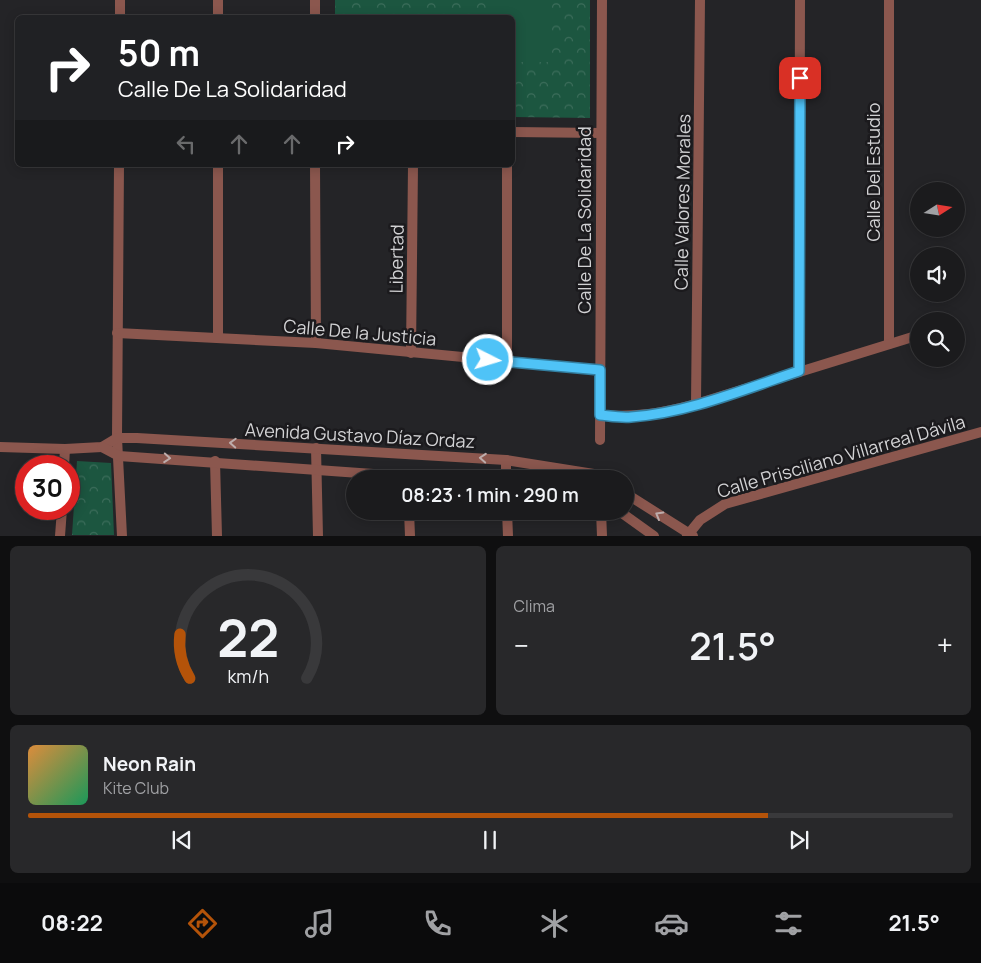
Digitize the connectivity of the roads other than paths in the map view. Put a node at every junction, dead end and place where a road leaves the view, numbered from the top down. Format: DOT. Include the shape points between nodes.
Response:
graph roads {
  1 [pos="120,0"];
  2 [pos="218,0"];
  3 [pos="316,0"];
  4 [pos="602,0"];
  5 [pos="700,0"];
  6 [pos="800,0"];
  7 [pos="889,0"];
  8 [pos="120,15"];
  9 [pos="218,15"];
  10 [pos="315,15"];
  11 [pos="515,132"];
  12 [pos="601,133"];
  13 [pos="119,167"];
  14 [pos="218,167"];
  15 [pos="315,167"];
  16 [pos="413,167"];
  17 [pos="507,167"];
  18 [pos="117,333"];
  19 [pos="218,338"];
  20 [pos="910,338"];
  21 [pos="316,343"];
  22 [pos="889,344"];
  23 [pos="411,353"];
  24 [pos="507,361"];
  25 [pos="600,370"];
  26 [pos="799,371"];
  27 [pos="696,404"];
  28 [pos="600,415"];
  29 [pos="981,432"];
  30 [pos="117,438"];
  31 [pos="600,440"];
  32 [pos="0,447"];
  33 [pos="102,447"];
  34 [pos="316,448"];
  35 [pos="65,449"];
  36 [pos="65,455"];
  37 [pos="119,456"];
  38 [pos="506,460"];
  39 [pos="215,461"];
  40 [pos="316,470"];
  41 [pos="506,470"];
  42 [pos="559,470"];
  43 [pos="346,472"];
  44 [pos="634,499"];
  45 [pos="61,520"];
  46 [pos="409,520"];
  47 [pos="507,520"];
  48 [pos="601,520"];
  49 [pos="632,520"];
  50 [pos="690,535"];
  51 [pos="60,536"];
  52 [pos="122,536"];
  53 [pos="217,536"];
  54 [pos="318,536"];
  55 [pos="410,536"];
  56 [pos="508,536"];
  57 [pos="602,536"];
  58 [pos="654,536"];
  1 -- 8 [label="street"];
  2 -- 9 [label="street"];
  3 -- 10 [label="street"];
  4 -- 12 [label="street, Calle De La Solidaridad"];
  5 -- 27 [label="street, Calle Valores Morales"];
  6 -- 26 [label="street"];
  7 -- 22 [label="street, Calle Del Estudio"];
  11 -- 12 [label="street"];
  12 -- 25 [label="street, Calle De La Solidaridad"];
  13 -- 18 [label="street"];
  14 -- 19 [label="street"];
  15 -- 21 [label="street"];
  16 -- 23 [label="street, Libertad"];
  17 -- 24 [label="street"];
  18 -- 19 [label="street, Calle De la Justicia"];
  18 -- 30 [label="street"];
  19 -- 21 [label="street, Calle De la Justicia"];
  20 -- 22 [label="street"];
  21 -- 23 [label="street, Calle De la Justicia"];
  22 -- 26 [label="street"];
  23 -- 24 [label="street, Calle De la Justicia"];
  24 -- 25 [label="street, Calle De la Justicia"];
  25 -- 28 [label="street, Calle De La Solidaridad"];
  26 -- 27 [label="street"];
  27 -- 28 [label="street" via="664,413 629,417"];
  28 -- 31 [label="street, Calle De La Solidaridad"];
  29 -- 50 [label="street, Calle Prisciliano Villarreal Dávila" via="725,504 700,520"];
  30 -- 33 [label="street"];
  34 -- 30 [label="street, Avenida Gustavo Díaz Ordaz, one-way"];
  30 -- 37 [label="street"];
  32 -- 35 [label="street"];
  33 -- 35 [label="street"];
  33 -- 37 [label="street"];
  38 -- 34 [label="street, Avenida Gustavo Díaz Ordaz, one-way"];
  34 -- 40 [label="street"];
  35 -- 36 [label="street"];
  37 -- 39 [label="street, Avenida Gustavo Díaz Ordaz, one-way"];
  37 -- 52 [label="street"];
  38 -- 41 [label="street"];
  38 -- 42 [label="street, Avenida Gustavo Díaz Ordaz"];
  39 -- 40 [label="street, Avenida Gustavo Díaz Ordaz"];
  39 -- 53 [label="street"];
  40 -- 43 [label="street, Avenida Gustavo Díaz Ordaz"];
  40 -- 54 [label="street"];
  50 -- 44 [label="street, one-way"];
  45 -- 51 [label="street"];
  46 -- 55 [label="street"];
  47 -- 56 [label="street"];
  48 -- 57 [label="street"];
  49 -- 58 [label="street"];
}
